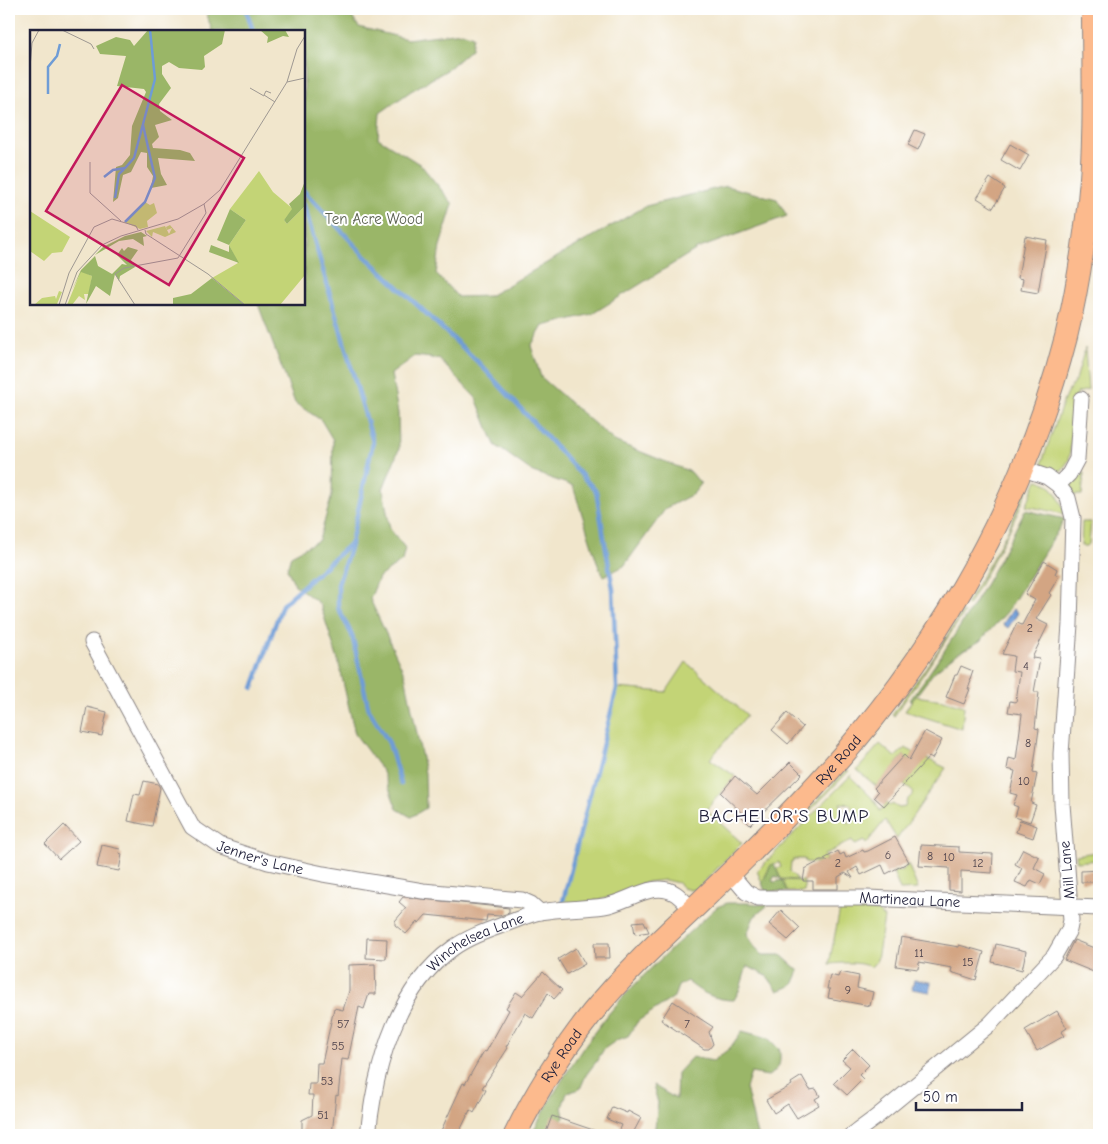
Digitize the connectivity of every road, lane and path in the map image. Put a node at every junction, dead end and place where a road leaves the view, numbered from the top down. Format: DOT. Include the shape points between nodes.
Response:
graph roads {
  1 [pos="1093,9"];
  2 [pos="1081,399"];
  3 [pos="1023,469"];
  4 [pos="1058,485"];
  5 [pos="92,642"];
  6 [pos="730,873"];
  7 [pos="1070,908"];
  8 [pos="1099,908"];
  9 [pos="692,910"];
  10 [pos="540,912"];
  11 [pos="368,1135"];
  12 [pos="515,1135"];
  13 [pos="852,1135"];
  1 -- 3 [label="highway, Rye Road" via="1089,197 1072,313"];
  2 -- 4 [label="street" via="1077,459"];
  3 -- 4 [label="street" via="1047,477"];
  3 -- 6 [label="highway, Rye Road" via="967,582 911,670 840,759"];
  4 -- 7 [label="street, Mill Lane" via="1068,498 1073,526 1061,754"];
  5 -- 10 [label="street, Jenner's Lane" via="192,827 220,846 268,862 323,874 423,891 522,900"];
  6 -- 7 [label="street, Martineau Lane" via="746,892 758,898 868,898"];
  6 -- 9 [label="highway, Rye Road"];
  7 -- 8 [label="street, Martineau Lane"];
  7 -- 13 [label="street, Mill Lane" via="1068,930 1054,956 990,1024"];
  9 -- 10 [label="street, Winchelsea Lane" via="677,894 658,888 607,906"];
  9 -- 12 [label="highway, Rye Road" via="593,1012 559,1058"];
  10 -- 11 [label="street, Winchelsea Lane" via="466,940 433,966 416,986 397,1020 380,1063"];
}
